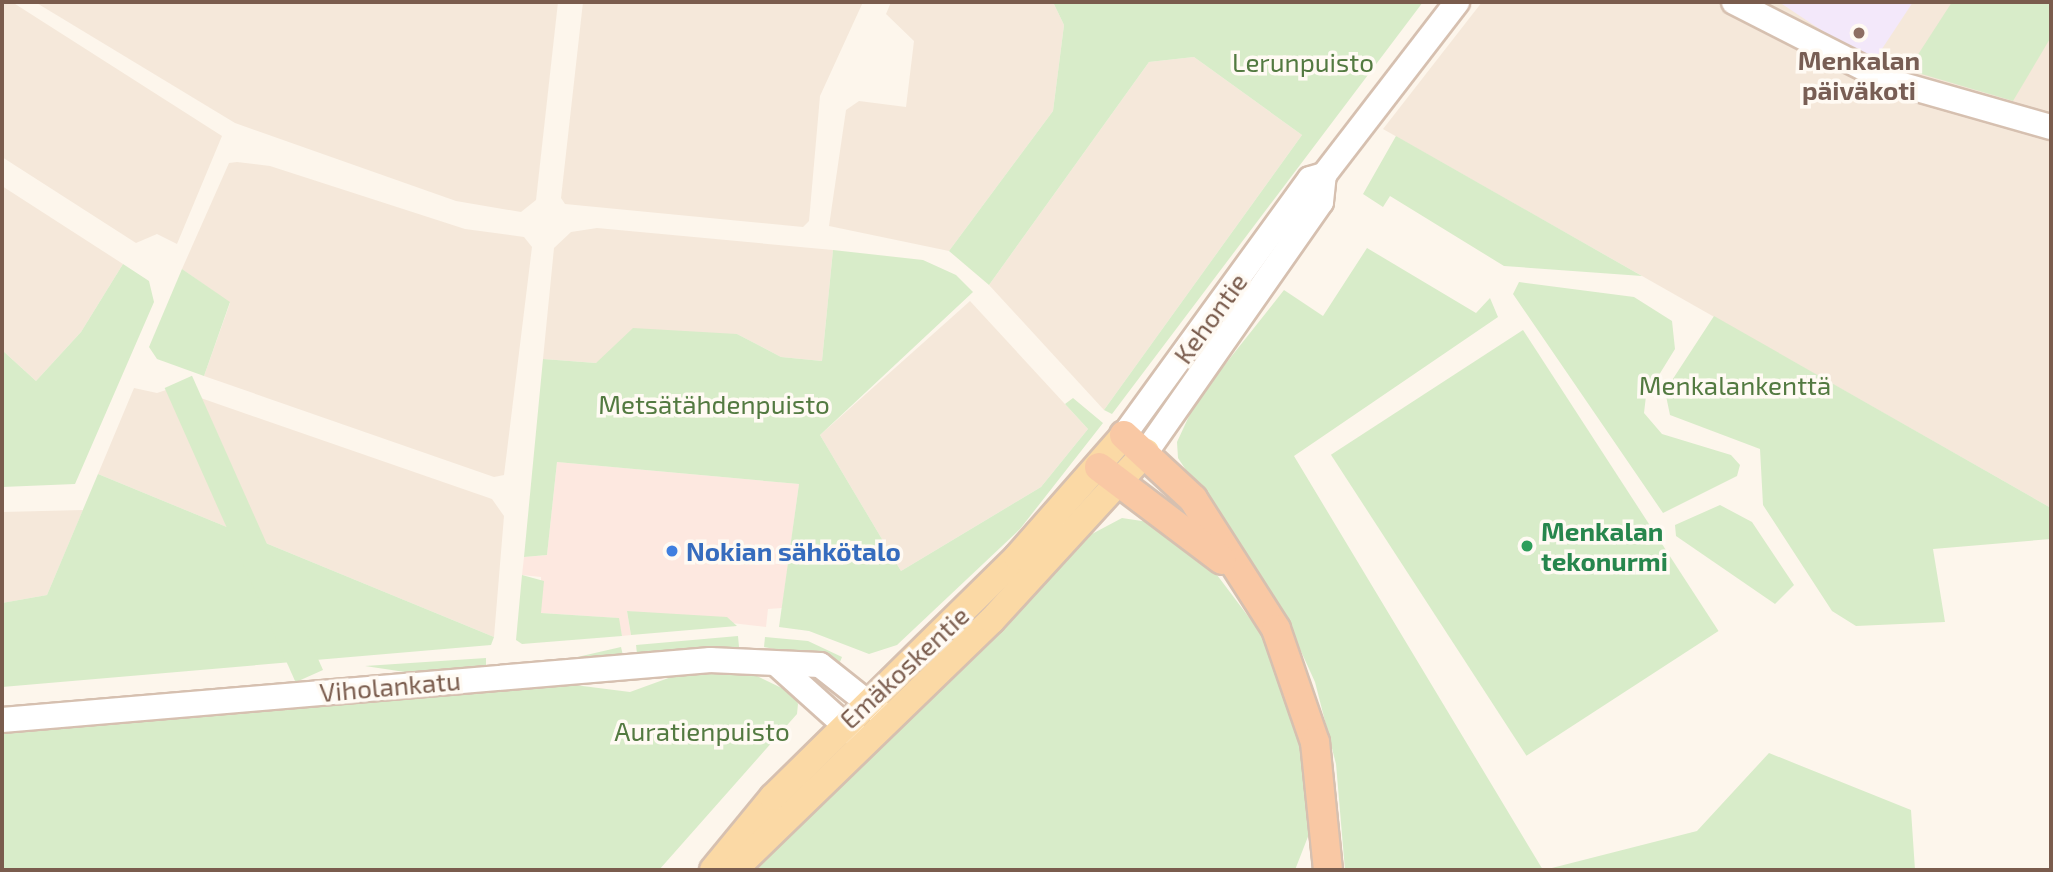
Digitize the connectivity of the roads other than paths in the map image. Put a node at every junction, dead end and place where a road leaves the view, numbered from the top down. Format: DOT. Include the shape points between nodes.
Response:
graph roads {
  1 [pos="1457,2"];
  2 [pos="1734,2"];
  3 [pos="2051,127"];
  4 [pos="1324,175"];
  5 [pos="1124,435"];
  6 [pos="1146,452"];
  7 [pos="1099,467"];
  8 [pos="1124,481"];
  9 [pos="1243,577"];
  10 [pos="779,666"];
  11 [pos="876,710"];
  12 [pos="2,720"];
  13 [pos="852,733"];
  14 [pos="1321,814"];
  15 [pos="713,870"];
  16 [pos="734,870"];
  17 [pos="1306,870"];
  18 [pos="1328,870"];
  1 -- 4 [label="main road, Kehontie"];
  2 -- 3 [label="main road" via="1889,81"];
  4 -- 5 [label="main road, Kehontie" via="1310,179"];
  4 -- 6 [label="main road, Kehontie" via="1321,202"];
  5 -- 6 [label="highway"];
  5 -- 7 [label="main road, Kehontie"];
  6 -- 8 [label="main road, Kehontie"];
  6 -- 9 [label="highway" via="1193,499"];
  7 -- 8 [label="highway"];
  7 -- 11 [label="main road, Emäkoskentie"];
  8 -- 9 [label="highway"];
  8 -- 11 [label="main road, Emäkoskentie" via="992,620"];
  9 -- 14 [label="highway" via="1276,629 1308,709"];
  10 -- 11 [label="main road, Viholankatu" via="820,665"];
  10 -- 12 [label="main road, Viholankatu" via="710,660"];
  10 -- 13 [label="main road"];
  11 -- 13 [label="main road, Emäkoskentie"];
  13 -- 15 [label="main road, Emäkoskentie"];
  13 -- 16 [label="main road, Emäkoskentie"];
  14 -- 17 [label="highway"];
  14 -- 18 [label="highway"];
}
